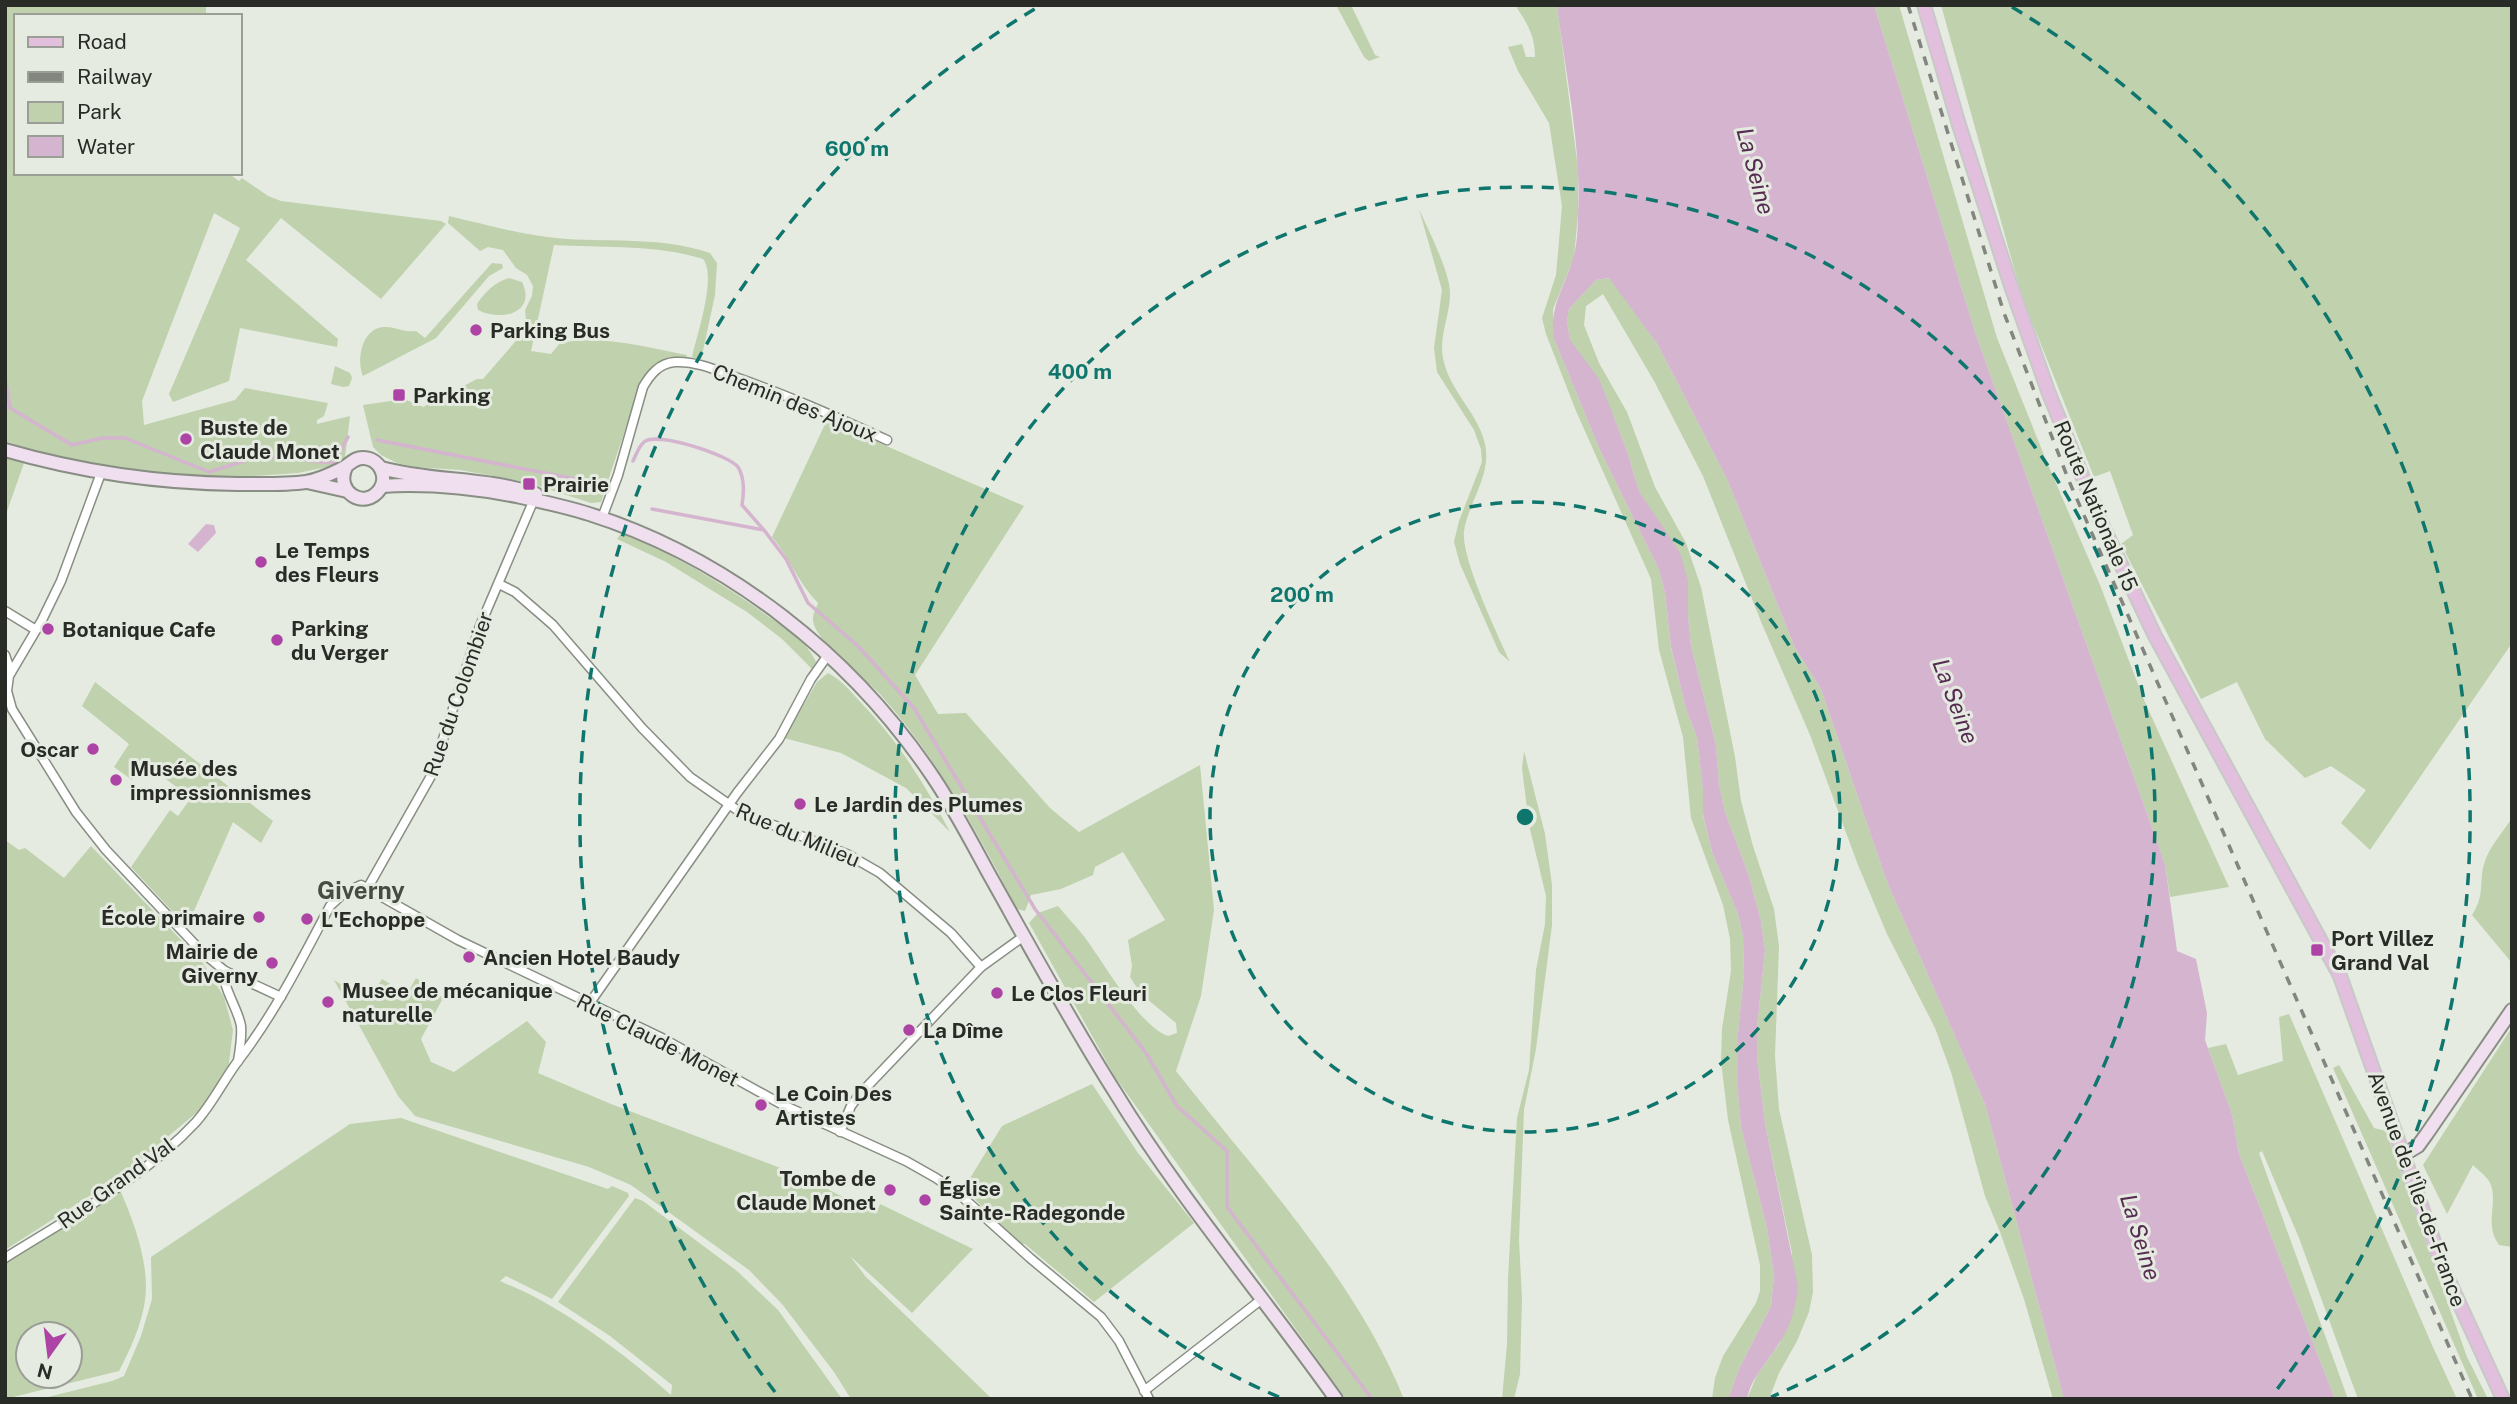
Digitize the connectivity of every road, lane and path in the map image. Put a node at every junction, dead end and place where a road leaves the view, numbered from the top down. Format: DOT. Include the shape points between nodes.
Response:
graph roads {
  1 [pos="1924,5"];
  2 [pos="887,439"];
  3 [pos="5,450"];
  4 [pos="346,467"];
  5 [pos="381,468"];
  6 [pos="100,473"];
  7 [pos="307,482"];
  8 [pos="382,486"];
  9 [pos="347,491"];
  10 [pos="536,497"];
  11 [pos="602,518"];
  12 [pos="499,584"];
  13 [pos="5,611"];
  14 [pos="36,630"];
  15 [pos="5,655"];
  16 [pos="828,655"];
  17 [pos="10,671"];
  18 [pos="729,806"];
  19 [pos="367,888"];
  20 [pos="1024,936"];
  21 [pos="981,967"];
  22 [pos="225,971"];
  23 [pos="2340,976"];
  24 [pos="281,998"];
  25 [pos="589,1004"];
  26 [pos="2512,1010"];
  27 [pos="238,1060"];
  28 [pos="840,1132"];
  29 [pos="2403,1155"];
  30 [pos="5,1258"];
  31 [pos="1262,1299"];
  32 [pos="1146,1395"];
  33 [pos="1336,1399"];
  34 [pos="2503,1399"];
  1 -- 23 [label="main road, Route Nationale 15" via="2011,286 2099,518 2155,636"];
  2 -- 11 [label="street, Chemin des Ajoux" via="769,388 696,363 662,365 643,387"];
  3 -- 6 [label="main road"];
  4 -- 5 [label="main road" via="364,458"];
  4 -- 7 [label="main road"];
  4 -- 9 [label="main road"];
  5 -- 8 [label="main road"];
  5 -- 10 [label="main road" via="495,483"];
  6 -- 7 [label="main road" via="196,483"];
  6 -- 14 [label="street" via="65,570"];
  7 -- 9 [label="main road"];
  8 -- 9 [label="main road" via="366,498"];
  8 -- 10 [label="main road" via="448,487"];
  10 -- 11 [label="main road"];
  10 -- 12 [label="street, Rue du Colombier"];
  11 -- 16 [label="main road" via="660,542 731,582"];
  12 -- 18 [label="street, Rue du Milieu" via="553,625 673,761"];
  12 -- 19 [label="street, Rue du Colombier" via="480,626 431,776"];
  13 -- 14 [label="street"];
  14 -- 17 [label="street"];
  15 -- 17 [label="street"];
  16 -- 18 [label="street" via="779,739"];
  16 -- 20 [label="main road" via="885,714 927,768"];
  17 -- 22 [label="street" via="7,686 12,709 76,813 203,953"];
  18 -- 21 [label="street, Rue du Milieu" via="847,854 880,873 951,933"];
  18 -- 25 [label="street"];
  19 -- 24 [label="street, Rue Grand Val" via="360,885 335,900"];
  19 -- 25 [label="street, Rue Claude Monet" via="458,940"];
  20 -- 21 [label="street"];
  20 -- 31 [label="main road" via="1134,1123"];
  21 -- 28 [label="street" via="859,1095"];
  22 -- 24 [label="street"];
  22 -- 27 [label="street" via="223,980 241,1026"];
  23 -- 29 [label="main road, Avenue de l'Île-de-France"];
  24 -- 27 [label="street, Rue Grand Val"];
  25 -- 28 [label="street, Rue Claude Monet"];
  26 -- 29 [label="main road" via="2427,1135"];
  27 -- 30 [label="street, Rue Grand Val" via="196,1122 163,1153"];
  28 -- 32 [label="street, Rue Claude Monet" via="906,1161 969,1202 1101,1317"];
  29 -- 34 [label="main road, Avenue de l'Île-de-France" via="2451,1288"];
  31 -- 32 [label="street"];
  31 -- 33 [label="main road"];
}
